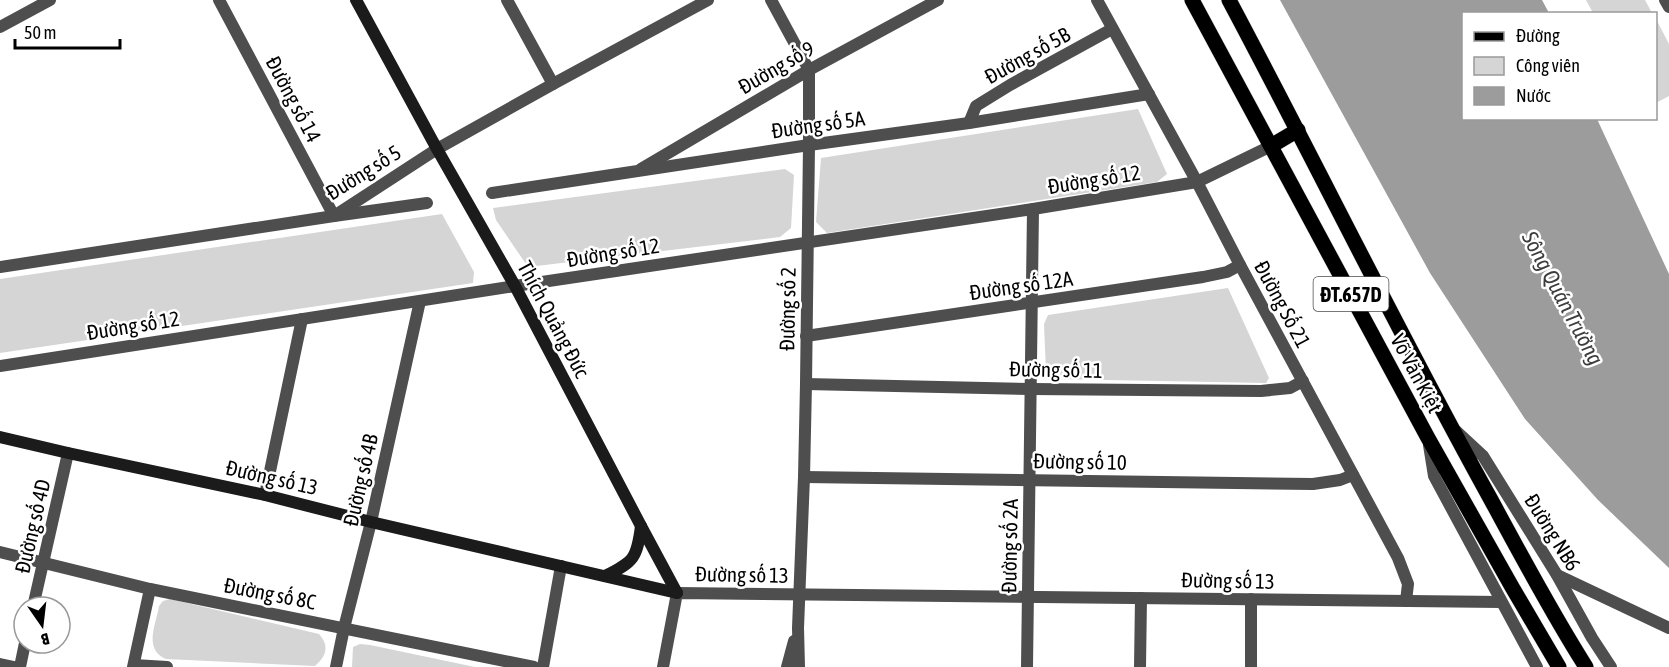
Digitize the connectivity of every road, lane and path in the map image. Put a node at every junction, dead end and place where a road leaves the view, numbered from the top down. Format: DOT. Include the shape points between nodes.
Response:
graph roads {
  1 [pos="50,0"];
  2 [pos="219,0"];
  3 [pos="356,0"];
  4 [pos="507,0"];
  5 [pos="708,0"];
  6 [pos="771,0"];
  7 [pos="938,0"];
  8 [pos="1097,0"];
  9 [pos="1192,0"];
  10 [pos="1229,0"];
  11 [pos="1665,0"];
  12 [pos="1669,7"];
  13 [pos="0,27"];
  14 [pos="1112,29"];
  15 [pos="808,70"];
  16 [pos="552,84"];
  17 [pos="1149,94"];
  18 [pos="969,123"];
  19 [pos="1298,130"];
  20 [pos="809,145"];
  21 [pos="1271,146"];
  22 [pos="437,149"];
  23 [pos="636,172"];
  24 [pos="1197,182"];
  25 [pos="492,193"];
  26 [pos="427,203"];
  27 [pos="1033,209"];
  28 [pos="334,216"];
  29 [pos="808,242"];
  30 [pos="1240,265"];
  31 [pos="0,267"];
  32 [pos="515,286"];
  33 [pos="420,301"];
  34 [pos="1032,303"];
  35 [pos="302,319"];
  36 [pos="806,336"];
  37 [pos="0,366"];
  38 [pos="1303,381"];
  39 [pos="806,384"];
  40 [pos="1031,389"];
  41 [pos="1450,426"];
  42 [pos="0,437"];
  43 [pos="1428,438"];
  44 [pos="68,453"];
  45 [pos="1353,475"];
  46 [pos="804,477"];
  47 [pos="1030,480"];
  48 [pos="265,495"];
  49 [pos="371,522"];
  50 [pos="641,526"];
  51 [pos="0,552"];
  52 [pos="43,561"];
  53 [pos="561,566"];
  54 [pos="1557,575"];
  55 [pos="605,576"];
  56 [pos="150,589"];
  57 [pos="677,593"];
  58 [pos="800,594"];
  59 [pos="36,595"];
  60 [pos="1028,597"];
  61 [pos="1141,598"];
  62 [pos="1251,599"];
  63 [pos="1406,601"];
  64 [pos="1502,602"];
  65 [pos="344,627"];
  66 [pos="798,628"];
  67 [pos="1669,628"];
  68 [pos="0,664"];
  69 [pos="134,666"];
  70 [pos="15,667"];
  71 [pos="166,667"];
  72 [pos="336,667"];
  73 [pos="534,667"];
  74 [pos="543,667"];
  75 [pos="663,667"];
  76 [pos="788,667"];
  77 [pos="799,667"];
  78 [pos="1027,667"];
  79 [pos="1140,667"];
  80 [pos="1251,667"];
  81 [pos="1537,667"];
  82 [pos="1560,667"];
  83 [pos="1586,667"];
  84 [pos="1611,667"];
  1 -- 13 [label="street"];
  2 -- 28 [label="street, Đường số 14"];
  3 -- 22 [label="street, Thích Quảng Đức"];
  4 -- 16 [label="street"];
  5 -- 16 [label="street, Đường số 5"];
  6 -- 15 [label="street, Đường số 2"];
  7 -- 15 [label="street, Đường số 9"];
  8 -- 14 [label="street, Đường Số 21"];
  9 -- 21 [label="main road, Võ Văn Kiệt / ĐT.657D"];
  10 -- 19 [label="main road, Võ Văn Kiệt / ĐT.657D"];
  11 -- 12 [label="street"];
  14 -- 17 [label="street, Đường Số 21"];
  14 -- 18 [label="street, Đường số 5B" via="976,106"];
  15 -- 20 [label="street, Đường số 2"];
  15 -- 23 [label="street, Đường số 9"];
  16 -- 22 [label="street, Đường số 5"];
  17 -- 18 [label="street, Đường số 5A"];
  17 -- 24 [label="street, Đường Số 21"];
  18 -- 20 [label="street, Đường số 5A"];
  19 -- 21 [label="main road"];
  19 -- 41 [label="main road, Võ Văn Kiệt / ĐT.657D"];
  20 -- 23 [label="street, Đường số 5A"];
  20 -- 29 [label="street, Đường số 2"];
  21 -- 24 [label="street, Đường số 12"];
  21 -- 43 [label="main road, Võ Văn Kiệt / ĐT.657D"];
  22 -- 28 [label="street, Đường số 5"];
  22 -- 32 [label="street, Thích Quảng Đức"];
  23 -- 25 [label="street, Đường số 5A"];
  24 -- 27 [label="street, Đường số 12"];
  24 -- 30 [label="street, Đường Số 21"];
  26 -- 28 [label="street"];
  27 -- 29 [label="street, Đường số 12"];
  27 -- 34 [label="street, Đường số 2A"];
  28 -- 31 [label="street, Đường số 5"];
  29 -- 32 [label="street, Đường số 12"];
  29 -- 36 [label="street, Đường số 2"];
  30 -- 34 [label="street, Đường số 12A" via="1203,277"];
  30 -- 38 [label="street, Đường Số 21"];
  32 -- 33 [label="street, Đường số 12"];
  32 -- 50 [label="street, Thích Quảng Đức"];
  33 -- 35 [label="street, Đường số 12"];
  33 -- 49 [label="street, Đường số 4B"];
  34 -- 36 [label="street, Đường số 12A"];
  34 -- 40 [label="street, Đường số 2A"];
  35 -- 37 [label="street, Đường số 12"];
  35 -- 48 [label="street"];
  36 -- 39 [label="street, Đường số 2"];
  38 -- 40 [label="street, Đường số 11" via="1290,388 1261,391"];
  38 -- 45 [label="street, Đường Số 21"];
  39 -- 40 [label="street, Đường số 11"];
  39 -- 46 [label="street, Đường số 2"];
  40 -- 47 [label="street, Đường số 2A"];
  41 -- 54 [label="street, Đường NB6" via="1483,456"];
  41 -- 83 [label="main road, Võ Văn Kiệt / ĐT.657D"];
  42 -- 44 [label="street, Đường số 13"];
  43 -- 64 [label="street" via="1434,476"];
  43 -- 82 [label="main road, Võ Văn Kiệt / ĐT.657D"];
  44 -- 48 [label="street, Đường số 13"];
  44 -- 52 [label="street, Đường số 4D"];
  45 -- 47 [label="street, Đường số 10" via="1313,484"];
  45 -- 63 [label="street, Đường Số 21" via="1398,558 1408,584"];
  46 -- 47 [label="street, Đường số 10"];
  46 -- 58 [label="street, Đường số 2"];
  47 -- 60 [label="street, Đường số 2A"];
  48 -- 49 [label="street, Đường số 13"];
  49 -- 53 [label="street, Đường số 13"];
  49 -- 65 [label="street, Đường số 4B"];
  50 -- 55 [label="street" via="632,559"];
  50 -- 57 [label="street, Thích Quảng Đức"];
  51 -- 52 [label="street, Đường số 8C"];
  52 -- 56 [label="street, Đường số 8C"];
  52 -- 59 [label="street, Đường số 4D"];
  53 -- 55 [label="street, Đường số 13"];
  53 -- 74 [label="street"];
  54 -- 67 [label="street"];
  54 -- 84 [label="street, Đường NB6"];
  55 -- 57 [label="street, Đường số 13"];
  56 -- 65 [label="street, Đường số 8C"];
  56 -- 69 [label="street"];
  57 -- 58 [label="street, Đường số 13"];
  57 -- 75 [label="street"];
  58 -- 60 [label="street, Đường số 13"];
  58 -- 66 [label="street, Đường số 2"];
  60 -- 61 [label="street, Đường số 13"];
  60 -- 78 [label="street, Đường số 2A"];
  61 -- 62 [label="street, Đường số 13"];
  61 -- 79 [label="street"];
  62 -- 63 [label="street, Đường số 13"];
  62 -- 80 [label="street"];
  63 -- 64 [label="street, Đường số 13"];
  64 -- 81 [label="street"];
  65 -- 72 [label="street, Đường số 4B"];
  65 -- 73 [label="street, Đường số 8C"];
  66 -- 76 [label="street, Đường số 2"];
  66 -- 77 [label="street, Đường số 2"];
  68 -- 70 [label="street"];
  69 -- 71 [label="street"];
}
